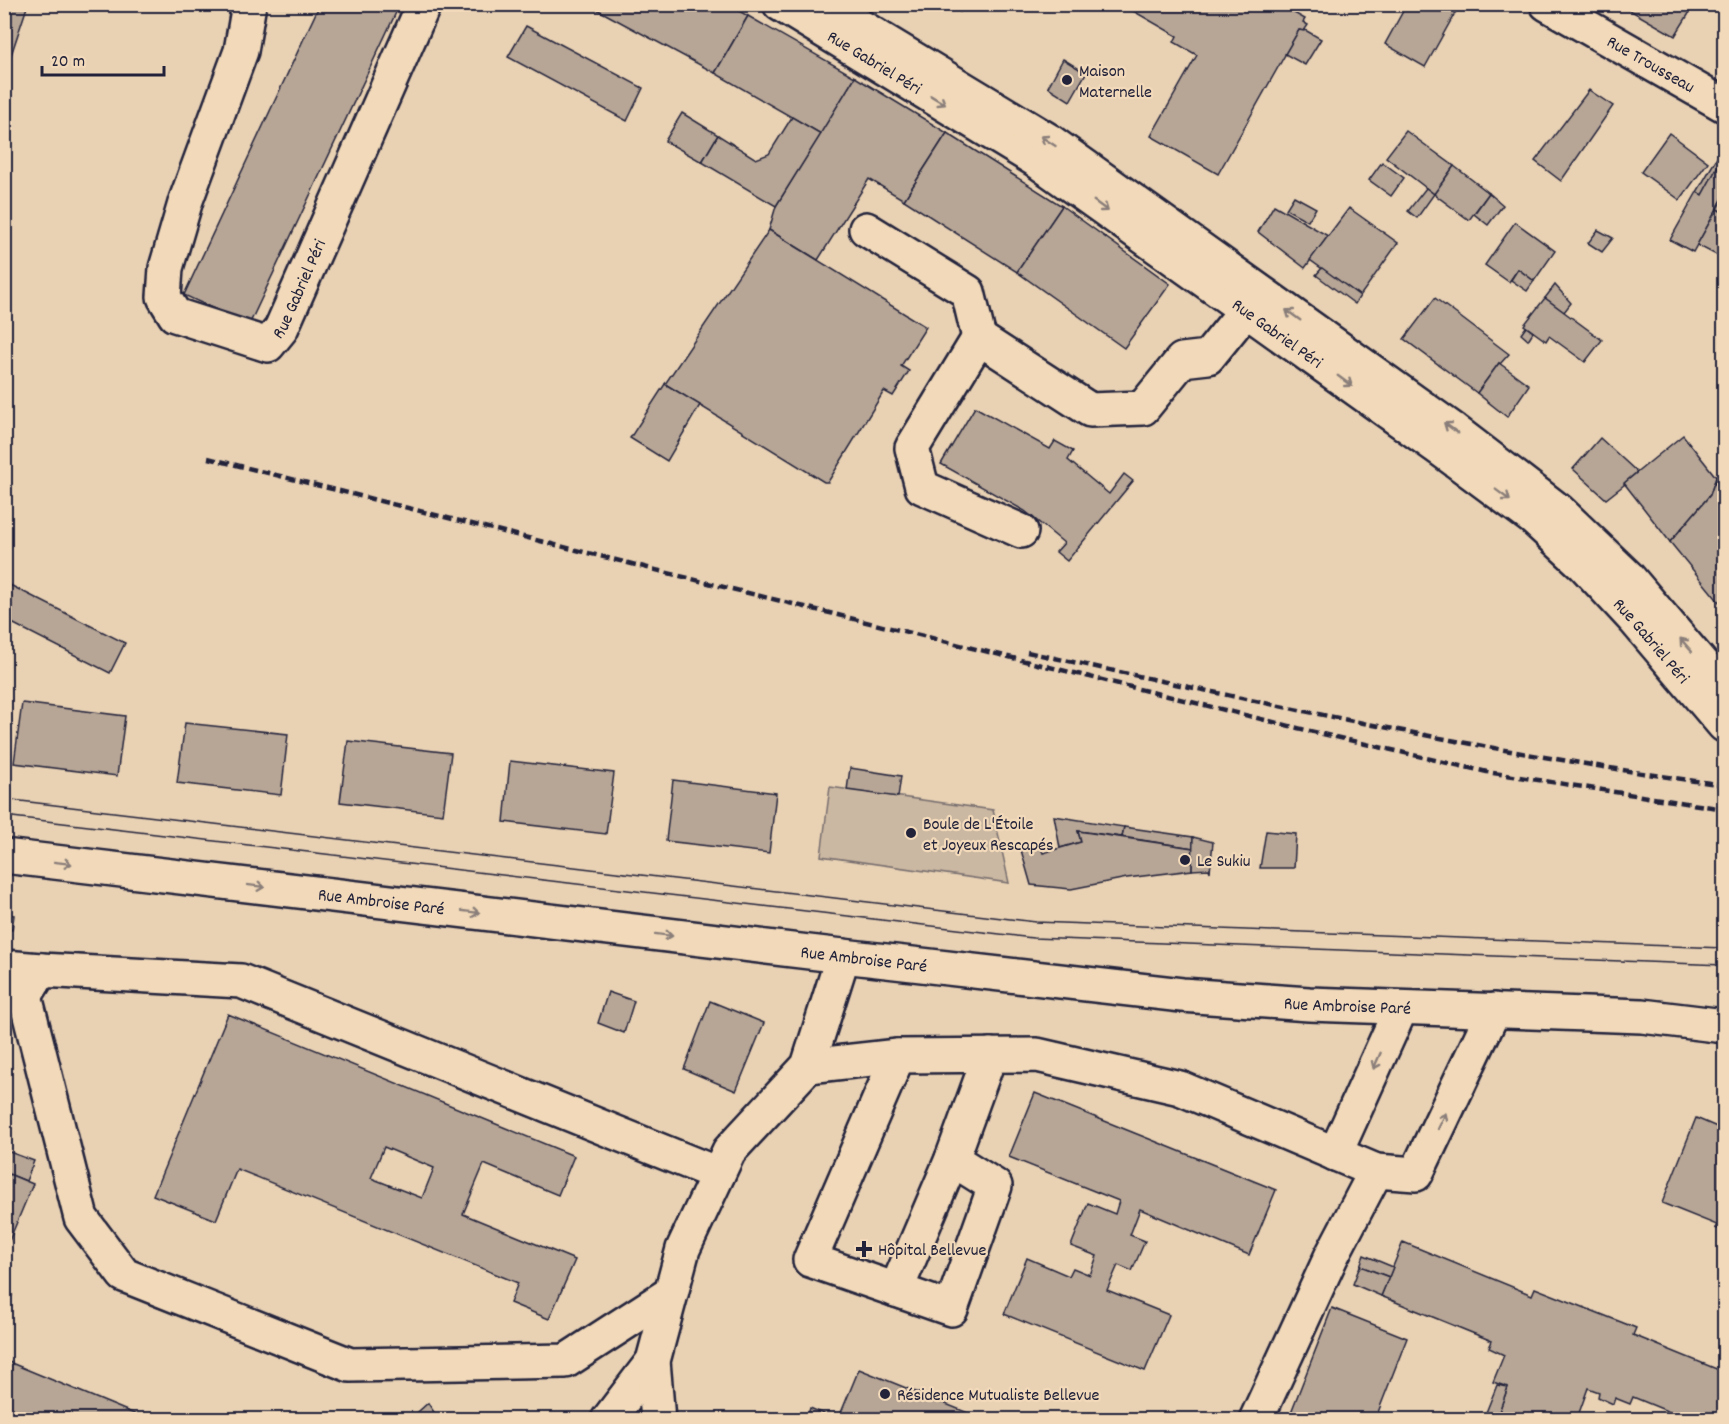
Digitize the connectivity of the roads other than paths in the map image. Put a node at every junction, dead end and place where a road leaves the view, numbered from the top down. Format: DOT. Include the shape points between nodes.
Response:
graph roads {
  1 [pos="249,4"];
  2 [pos="424,4"];
  3 [pos="780,4"];
  4 [pos="823,4"];
  5 [pos="1547,4"];
  6 [pos="1725,105"];
  7 [pos="866,229"];
  8 [pos="1245,310"];
  9 [pos="979,338"];
  10 [pos="1021,531"];
  11 [pos="1725,690"];
  12 [pos="1725,725"];
  13 [pos="4,856"];
  14 [pos="843,956"];
  15 [pos="4,967"];
  16 [pos="41,970"];
  17 [pos="1401,1008"];
  18 [pos="1494,1010"];
  19 [pos="1725,1026"];
  20 [pos="990,1055"];
  21 [pos="898,1056"];
  22 [pos="808,1066"];
  23 [pos="1335,1154"];
  24 [pos="952,1159"];
  25 [pos="1376,1172"];
  26 [pos="718,1174"];
  27 [pos="896,1290"];
  28 [pos="671,1293"];
  29 [pos="653,1361"];
  30 [pos="608,1419"];
  31 [pos="658,1419"];
  32 [pos="1256,1419"];
  1 -- 2 [label="main road, Rue Gabriel Péri" via="241,51 186,200 166,268 164,297 175,315 268,345 281,329"];
  3 -- 8 [label="main road, Rue Gabriel Péri, one-way" via="1035,160"];
  11 -- 4 [label="main road, Rue Gabriel Péri, one-way" via="1628,577 1558,510 1455,431 1048,140"];
  5 -- 6 [label="main road, Rue Trousseau"];
  7 -- 9 [label="main road" via="968,292"];
  8 -- 9 [label="main road" via="1208,357 1182,360 1143,408 1090,410"];
  8 -- 12 [label="main road, Rue Gabriel Péri, one-way" via="1533,518 1585,566"];
  9 -- 10 [label="main road" via="912,448 922,487"];
  13 -- 14 [label="main road, Rue Ambroise Paré, one-way"];
  14 -- 17 [label="main road, Rue Ambroise Paré" via="1182,995"];
  14 -- 22 [label="main road"];
  15 -- 16 [label="main road"];
  16 -- 26 [label="main road" via="241,981"];
  16 -- 28 [label="main road" via="25,996 81,1218 124,1275 350,1365 566,1361"];
  17 -- 18 [label="main road, Rue Ambroise Paré"];
  17 -- 23 [label="main road, one-way"];
  18 -- 19 [label="main road, Rue Ambroise Paré" via="1642,1016"];
  25 -- 18 [label="main road, one-way" via="1416,1174"];
  20 -- 21 [label="main road"];
  20 -- 23 [label="main road" via="1037,1055 1180,1088"];
  20 -- 24 [label="main road"];
  21 -- 22 [label="main road"];
  21 -- 27 [label="main road" via="810,1260"];
  22 -- 26 [label="main road" via="729,1150"];
  23 -- 25 [label="main road"];
  24 -- 27 [label="main road"];
  24 -- 27 [label="main road" via="995,1186 951,1309"];
  25 -- 32 [label="main road"];
  26 -- 28 [label="main road" via="683,1249"];
  28 -- 29 [label="main road"];
  29 -- 30 [label="main road"];
  29 -- 31 [label="main road"];
}
